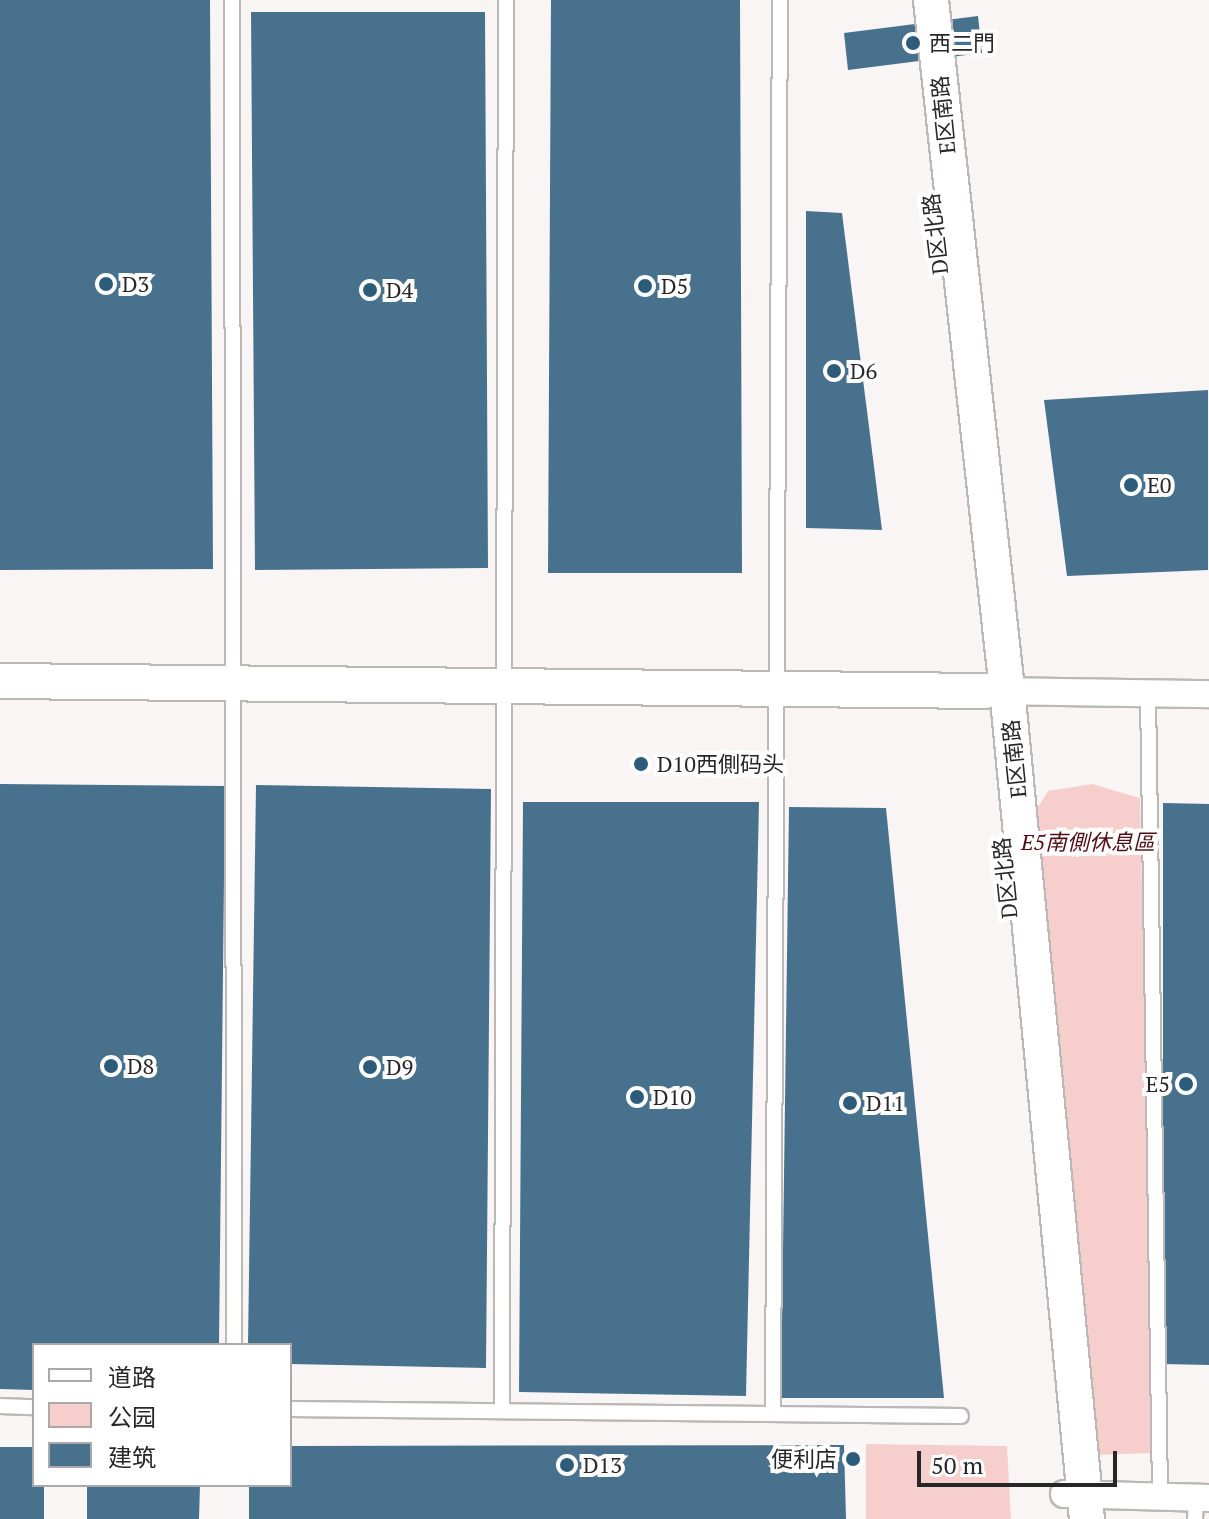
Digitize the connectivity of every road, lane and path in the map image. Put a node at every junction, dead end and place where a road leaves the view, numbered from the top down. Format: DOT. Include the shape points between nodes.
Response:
graph roads {
  1 [pos="232,0"];
  2 [pos="506,0"];
  3 [pos="780,0"];
  4 [pos="908,0"];
  5 [pos="931,0"];
  6 [pos="0,681"];
  7 [pos="233,683"];
  8 [pos="504,686"];
  9 [pos="777,689"];
  10 [pos="995,692"];
  11 [pos="1148,694"];
  12 [pos="1209,694"];
  13 [pos="234,1343"];
  14 [pos="0,1406"];
  15 [pos="32,1407"];
  16 [pos="292,1409"];
  17 [pos="502,1411"];
  18 [pos="773,1414"];
  19 [pos="961,1416"];
  20 [pos="1160,1496"];
  21 [pos="1200,1505"];
  22 [pos="1076,1507"];
  1 -- 7 [label="lane"];
  2 -- 8 [label="lane"];
  3 -- 9 [label="lane"];
  4 -- 10 [label="street, D区北路"];
  5 -- 10 [label="street, E区南路"];
  6 -- 7 [label="street"];
  7 -- 8 [label="street"];
  7 -- 13 [label="lane"];
  8 -- 9 [label="street"];
  8 -- 17 [label="lane"];
  9 -- 10 [label="street"];
  9 -- 18 [label="lane"];
  10 -- 11 [label="street"];
  10 -- 22 [label="street, E区南路"];
  11 -- 12 [label="street"];
  11 -- 20 [label="lane"];
  14 -- 15 [label="lane"];
  16 -- 17 [label="lane"];
  17 -- 18 [label="lane"];
  18 -- 19 [label="lane"];
  20 -- 21 [label="street"];
  20 -- 22 [label="street"];
}
